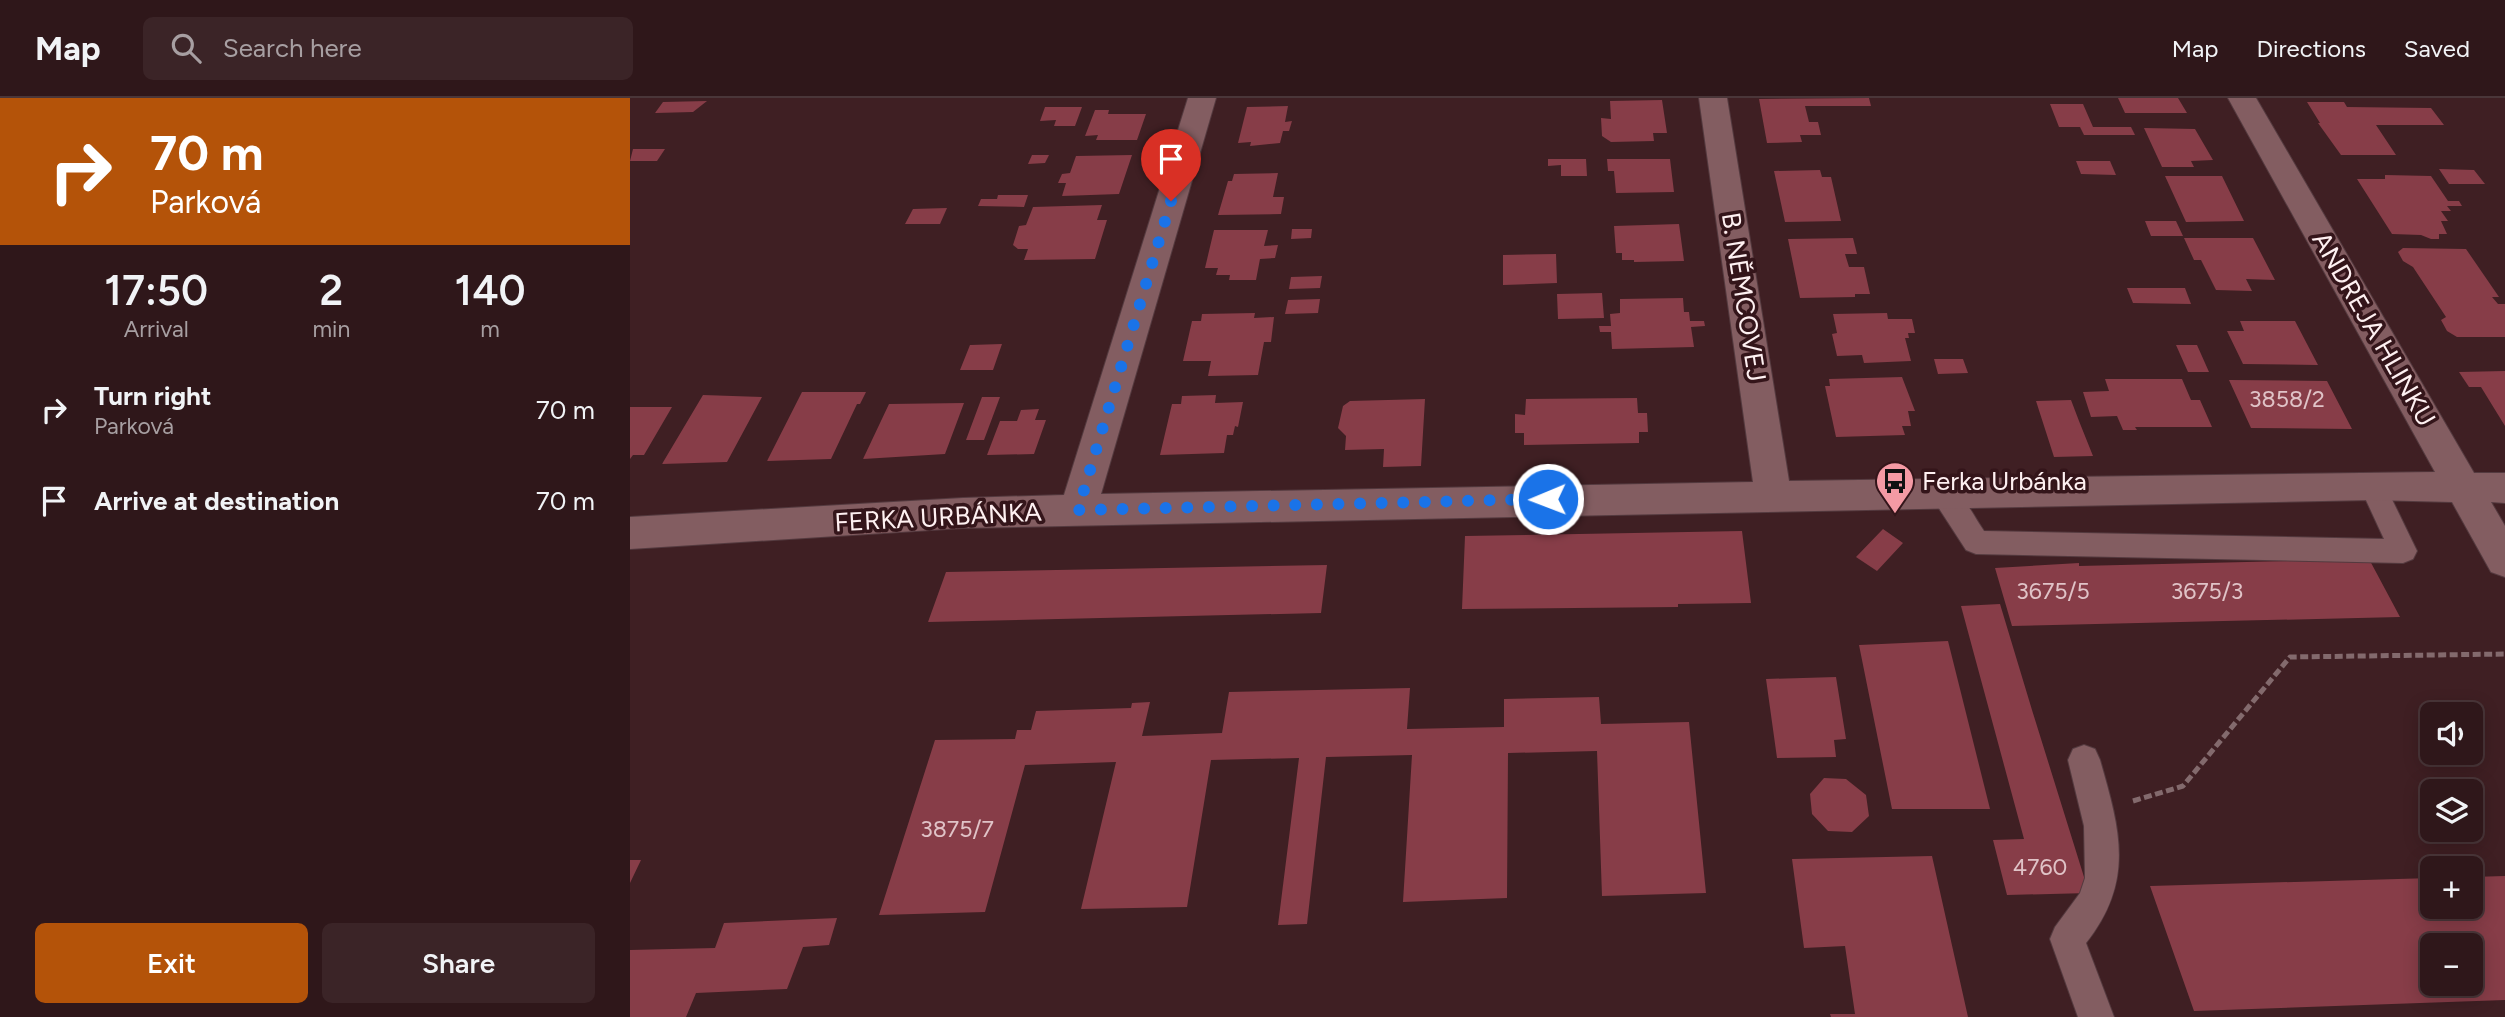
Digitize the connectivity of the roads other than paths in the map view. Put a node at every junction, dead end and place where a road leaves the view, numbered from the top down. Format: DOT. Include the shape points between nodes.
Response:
graph roads {
  1 [pos="1202,98"];
  2 [pos="1713,98"];
  3 [pos="2242,98"];
  4 [pos="2372,485"];
  5 [pos="2462,485"];
  6 [pos="2505,488"];
  7 [pos="1942,493"];
  8 [pos="1773,495"];
  9 [pos="1078,510"];
  10 [pos="630,533"];
  11 [pos="2505,561"];
  12 [pos="2084,760"];
  13 [pos="2096,1017"];
  1 -- 9 [label="street"];
  2 -- 8 [label="street, B. NĚMCOVEJ"];
  3 -- 5 [label="street, ANDREJA HLINKU"];
  4 -- 5 [label="street, FERKA URBÁNKA"];
  4 -- 7 [label="street, FERKA URBÁNKA"];
  4 -- 7 [label="lane" via="2403,551 1976,542"];
  5 -- 6 [label="street, FERKA URBÁNKA"];
  5 -- 11 [label="street, ANDREJA HLINKU"];
  7 -- 8 [label="street, FERKA URBÁNKA"];
  8 -- 9 [label="street, FERKA URBÁNKA"];
  9 -- 10 [label="street, FERKA URBÁNKA"];
  12 -- 13 [label="lane" via="2099,811 2098,895 2067,939"];
}
